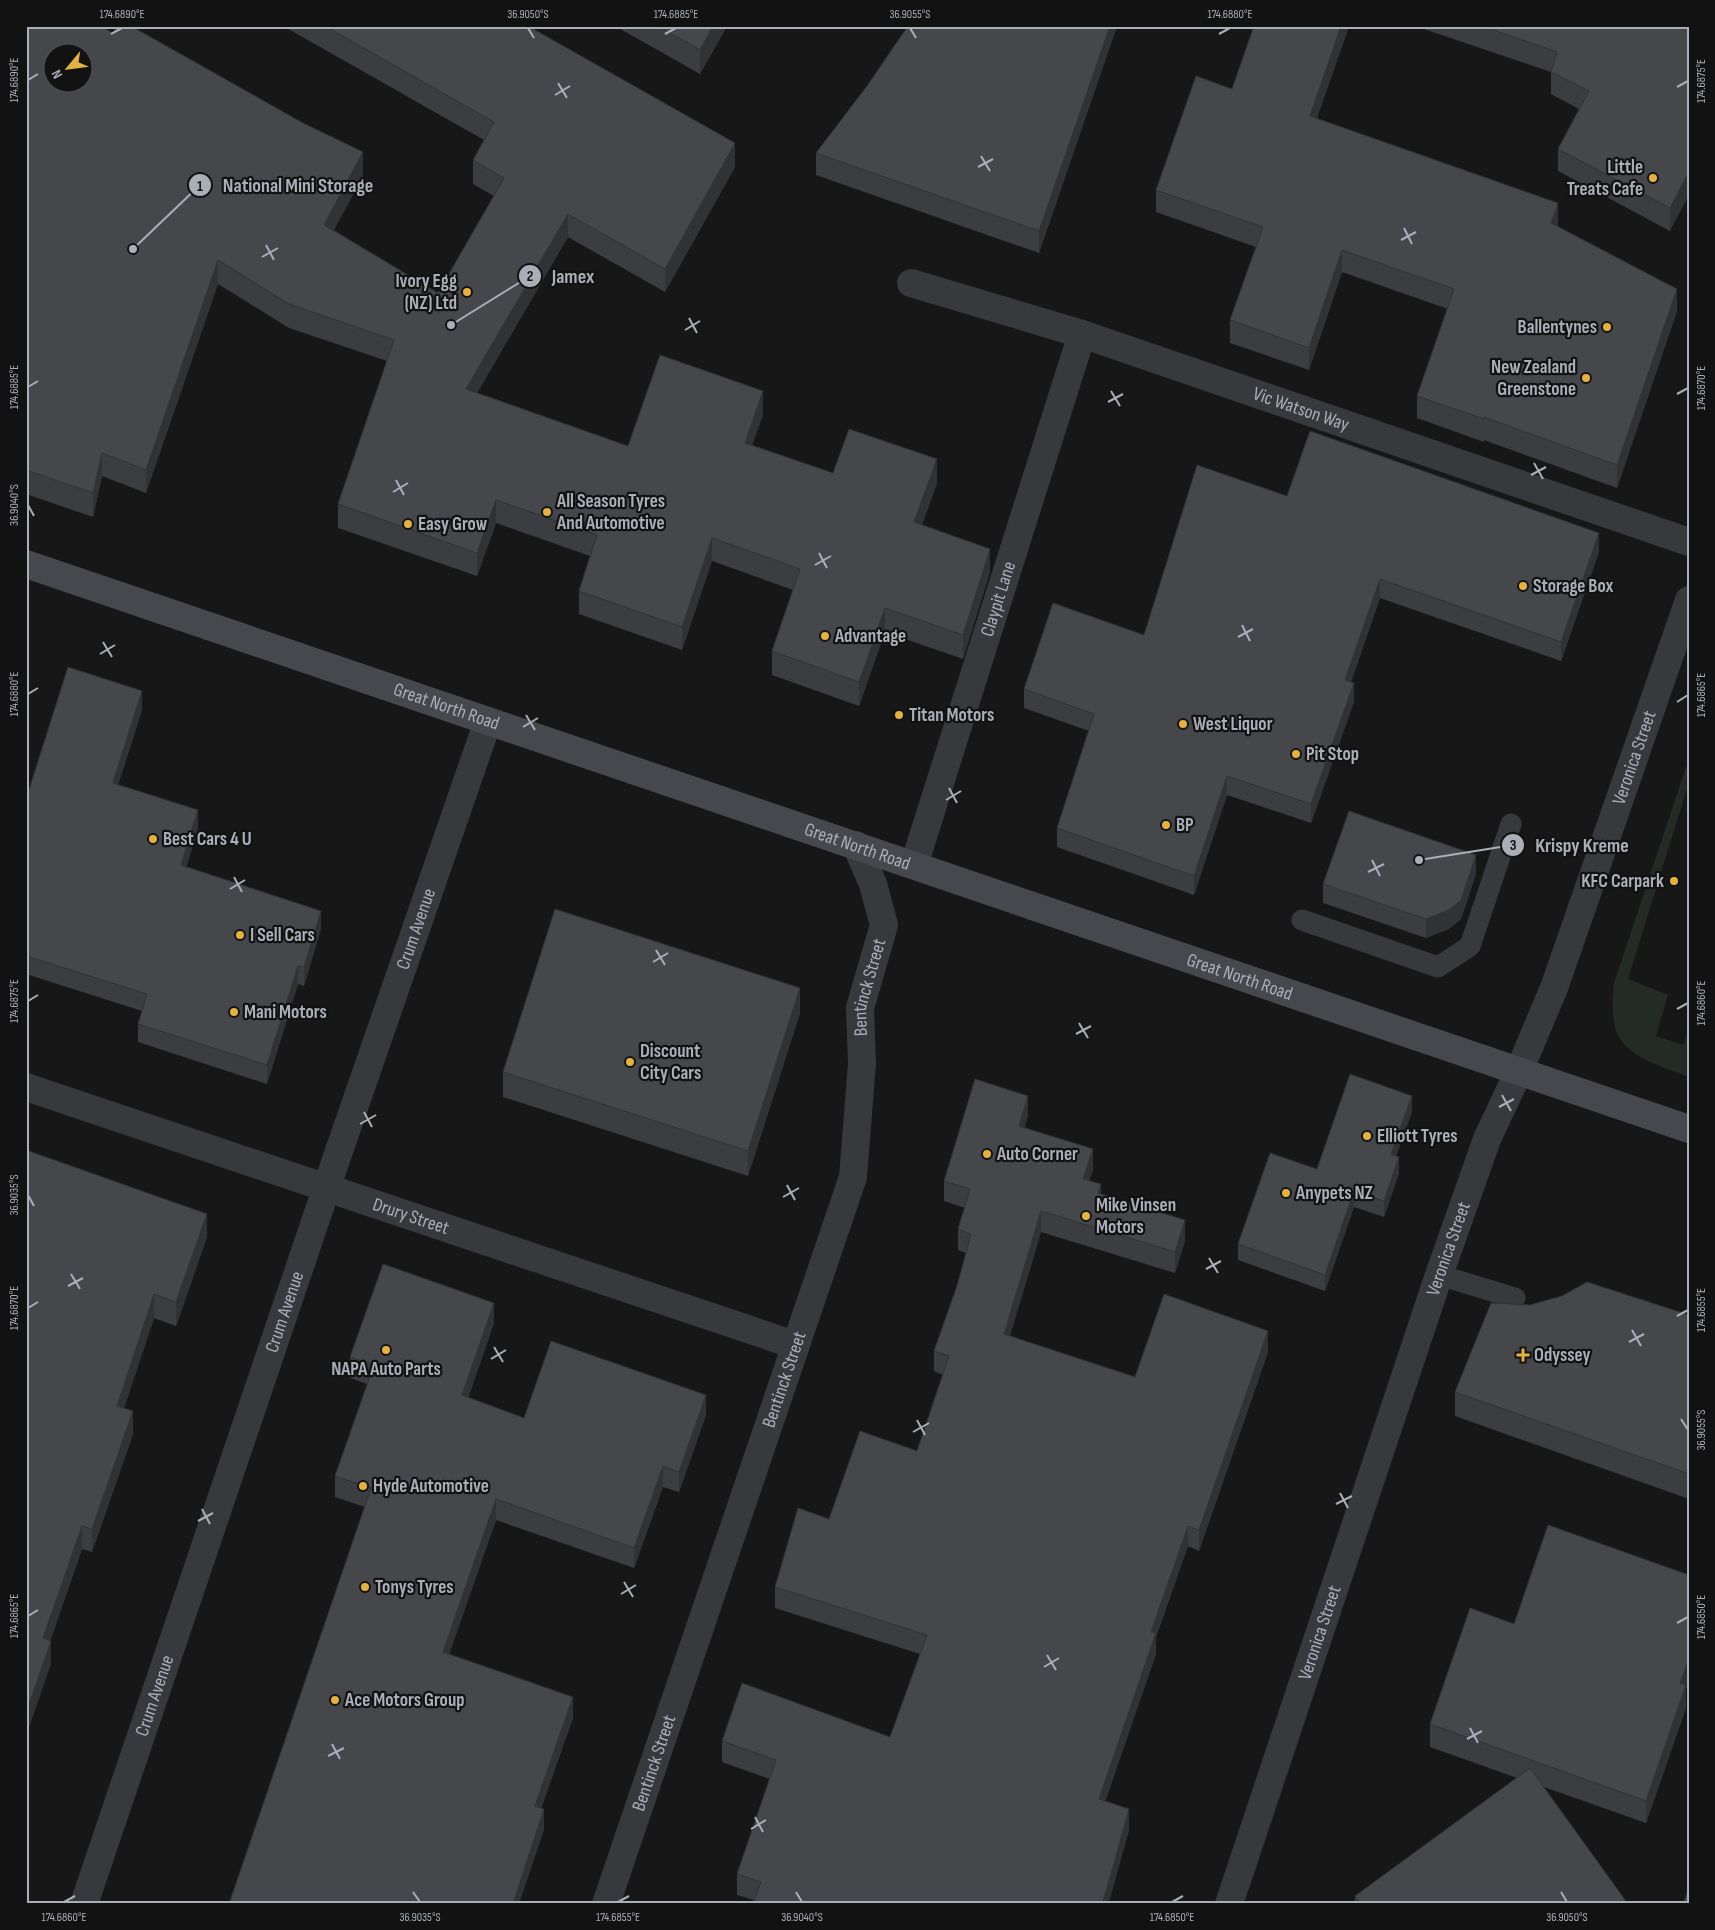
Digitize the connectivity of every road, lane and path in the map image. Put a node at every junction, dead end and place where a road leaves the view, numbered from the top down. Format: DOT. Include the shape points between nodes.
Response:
graph roads {
  1 [pos="911,282"];
  2 [pos="1082,334"];
  3 [pos="1689,542"];
  4 [pos="26,564"];
  5 [pos="1689,600"];
  6 [pos="488,721"];
  7 [pos="1511,824"];
  8 [pos="856,845"];
  9 [pos="914,865"];
  10 [pos="1302,920"];
  11 [pos="1519,1071"];
  12 [pos="26,1087"];
  13 [pos="1689,1128"];
  14 [pos="327,1188"];
  15 [pos="1439,1275"];
  16 [pos="1515,1298"];
  17 [pos="795,1345"];
  18 [pos="84,1904"];
  19 [pos="606,1904"];
  20 [pos="1229,1904"];
  1 -- 2 [label="street, Vic Watson Way"];
  2 -- 3 [label="street, Vic Watson Way"];
  2 -- 9 [label="street, Claypit Lane"];
  4 -- 6 [label="main road, Great North Road"];
  5 -- 11 [label="street, Veronica Street" via="1554,988"];
  6 -- 8 [label="main road, Great North Road"];
  6 -- 14 [label="street, Crum Avenue"];
  7 -- 10 [label="lane" via="1470,946 1438,967"];
  8 -- 9 [label="main road, Great North Road"];
  8 -- 17 [label="street, Bentinck Street" via="884,925 860,1008 862,1063 853,1177"];
  9 -- 11 [label="main road, Great North Road" via="1326,1008"];
  11 -- 13 [label="main road, Great North Road"];
  11 -- 15 [label="street, Veronica Street" via="1487,1139"];
  12 -- 14 [label="street, Drury Street"];
  14 -- 17 [label="street, Drury Street"];
  14 -- 18 [label="street, Crum Avenue"];
  15 -- 16 [label="lane"];
  15 -- 20 [label="street, Veronica Street"];
  17 -- 19 [label="street, Bentinck Street"];
}
